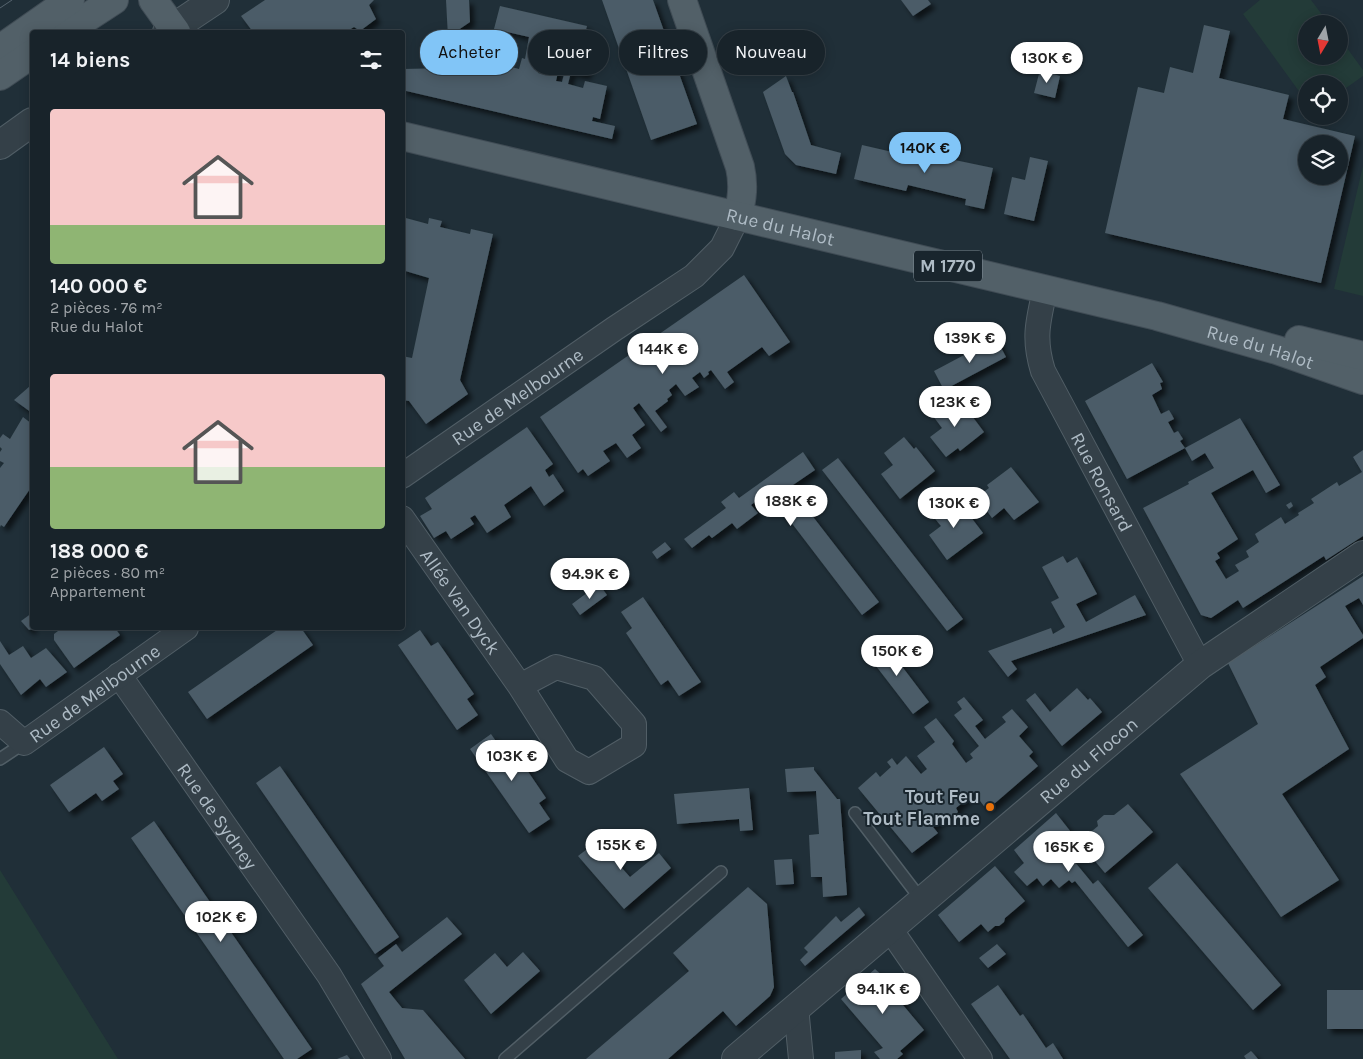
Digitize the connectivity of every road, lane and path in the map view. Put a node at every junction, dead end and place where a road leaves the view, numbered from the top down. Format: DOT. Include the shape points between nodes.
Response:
graph roads {
  1 [pos="70,0"];
  2 [pos="114,0"];
  3 [pos="153,0"];
  4 [pos="215,0"];
  5 [pos="682,0"];
  6 [pos="68,30"];
  7 [pos="171,30"];
  8 [pos="173,30"];
  9 [pos="0,49"];
  10 [pos="30,55"];
  11 [pos="0,76"];
  12 [pos="30,123"];
  13 [pos="405,137"];
  14 [pos="0,145"];
  15 [pos="738,216"];
  16 [pos="1045,290"];
  17 [pos="1157,316"];
  18 [pos="1363,356"];
  19 [pos="1363,380"];
  20 [pos="405,474"];
  21 [pos="405,522"];
  22 [pos="1363,555"];
  23 [pos="183,630"];
  24 [pos="1200,665"];
  25 [pos="119,675"];
  26 [pos="520,686"];
  27 [pos="0,722"];
  28 [pos="24,743"];
  29 [pos="0,759"];
  30 [pos="855,812"];
  31 [pos="721,872"];
  32 [pos="923,902"];
  33 [pos="890,929"];
  34 [pos="796,1007"];
  35 [pos="379,1059"];
  36 [pos="505,1059"];
  37 [pos="736,1059"];
  38 [pos="800,1059"];
  39 [pos="980,1059"];
  1 -- 9 [label="main road"];
  2 -- 6 [label="main road"];
  3 -- 7 [label="main road"];
  4 -- 8 [label="street"];
  5 -- 15 [label="main road" via="740,168 743,188"];
  10 -- 11 [label="main road"];
  12 -- 14 [label="street"];
  13 -- 15 [label="main road, Rue du Halot / M 1770"];
  15 -- 16 [label="main road, Rue du Halot / M 1770"];
  15 -- 20 [label="street, Rue de Melbourne" via="722,248 694,276"];
  16 -- 17 [label="main road, Rue du Halot / M 1770"];
  16 -- 24 [label="street, Rue Ronsard" via="1036,332 1043,371"];
  17 -- 18 [label="main road, Rue du Halot / M 1770" via="1276,335"];
  17 -- 19 [label="main road, Rue du Halot / M 1770" via="1277,350"];
  21 -- 26 [label="street, Allée Van Dyck"];
  22 -- 24 [label="street, Rue du Flocon"];
  23 -- 25 [label="street, Rue de Melbourne"];
  24 -- 32 [label="street, Rue du Flocon"];
  25 -- 28 [label="street, Rue de Melbourne"];
  25 -- 35 [label="street, Rue de Sydney" via="329,975"];
  26 -- 26 [label="street, Allée Van Dyck" via="567,760 588,772 634,745 634,724 594,678 556,668"];
  27 -- 28 [label="street"];
  28 -- 29 [label="lane, Rue de Melbourne"];
  30 -- 32 [label="lane"];
  31 -- 36 [label="lane"];
  32 -- 33 [label="street, Rue du Flocon"];
  33 -- 34 [label="street, Rue du Flocon"];
  33 -- 39 [label="street"];
  34 -- 37 [label="street, Rue du Flocon"];
  34 -- 38 [label="street"];
}
